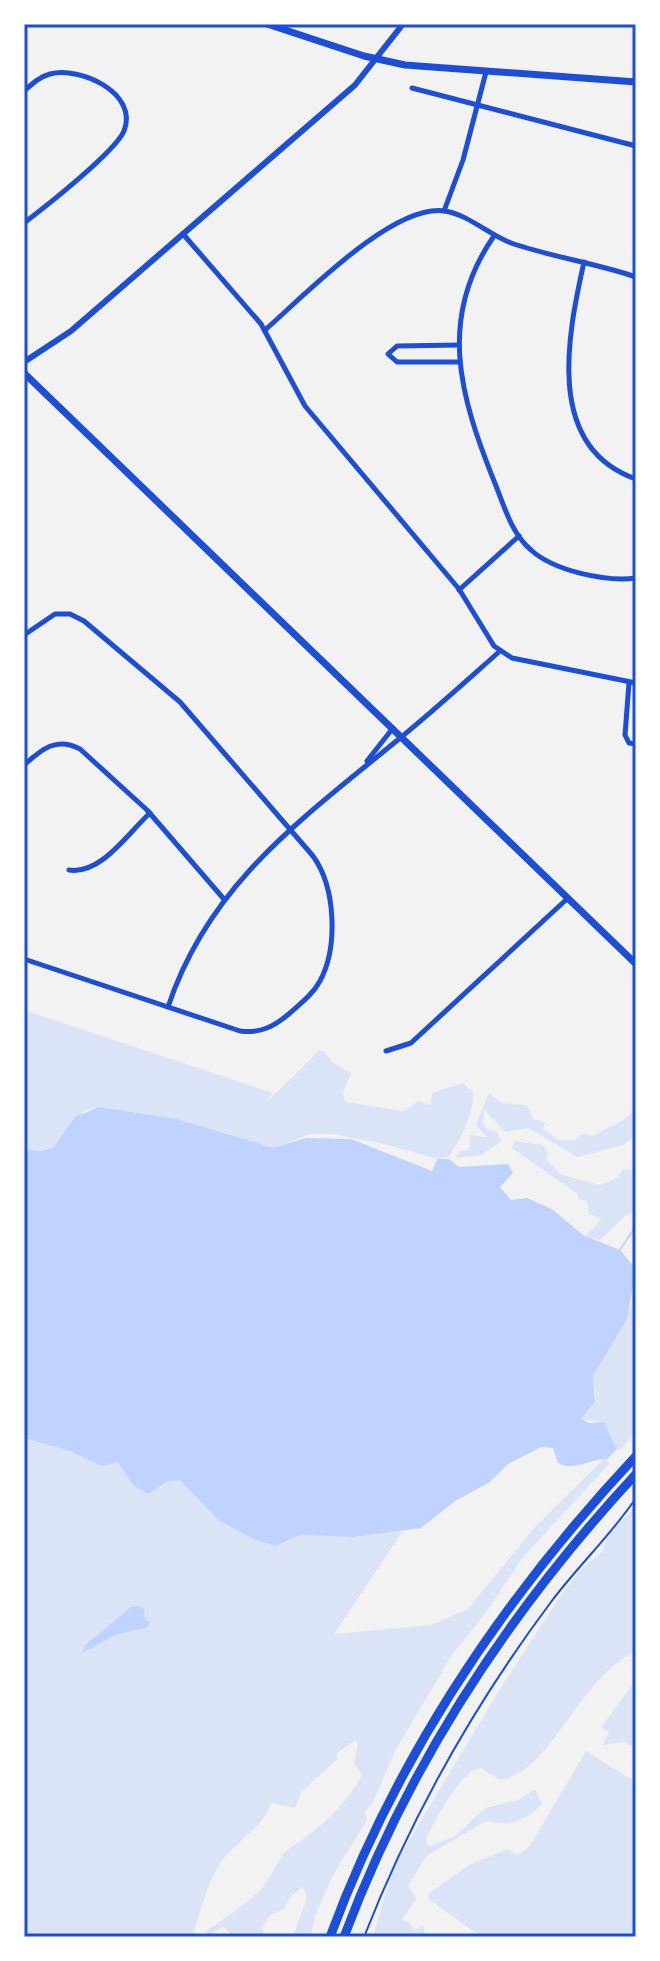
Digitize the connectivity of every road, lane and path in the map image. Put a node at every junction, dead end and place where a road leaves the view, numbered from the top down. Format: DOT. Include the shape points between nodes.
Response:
graph roads {
  1 [pos="267,24"];
  2 [pos="403,24"];
  3 [pos="376,59"];
  4 [pos="486,72"];
  5 [pos="636,82"];
  6 [pos="412,88"];
  7 [pos="24,91"];
  8 [pos="477,105"];
  9 [pos="636,146"];
  10 [pos="444,211"];
  11 [pos="24,223"];
  12 [pos="183,234"];
  13 [pos="494,236"];
  14 [pos="584,262"];
  15 [pos="636,277"];
  16 [pos="265,330"];
  17 [pos="459,345"];
  18 [pos="24,362"];
  19 [pos="459,362"];
  20 [pos="24,373"];
  21 [pos="636,479"];
  22 [pos="519,536"];
  23 [pos="636,578"];
  24 [pos="459,590"];
  25 [pos="24,635"];
  26 [pos="500,651"];
  27 [pos="633,683"];
  28 [pos="394,728"];
  29 [pos="402,736"];
  30 [pos="636,744"];
  31 [pos="367,762"];
  32 [pos="24,765"];
  33 [pos="150,813"];
  34 [pos="291,830"];
  35 [pos="69,870"];
  36 [pos="223,898"];
  37 [pos="568,898"];
  38 [pos="24,959"];
  39 [pos="636,964"];
  40 [pos="168,1007"];
  41 [pos="386,1051"];
  42 [pos="636,1456"];
  43 [pos="636,1474"];
  44 [pos="636,1498"];
  45 [pos="330,1937"];
  46 [pos="344,1937"];
  47 [pos="364,1937"];
  1 -- 3 [label="main road"];
  2 -- 3 [label="street"];
  3 -- 4 [label="main road"];
  3 -- 12 [label="street" via="355,85"];
  4 -- 5 [label="main road"];
  4 -- 8 [label="street"];
  6 -- 8 [label="street"];
  7 -- 11 [label="street" via="48,74 71,74 113,91 126,116 117,142"];
  8 -- 9 [label="street"];
  8 -- 10 [label="street"];
  10 -- 13 [label="street"];
  10 -- 16 [label="street" via="412,215 383,231"];
  12 -- 16 [label="street"];
  12 -- 18 [label="street" via="62,338"];
  13 -- 14 [label="street"];
  13 -- 17 [label="street" via="470,283"];
  14 -- 15 [label="street"];
  14 -- 21 [label="street" via="568,337 571,400 595,453"];
  16 -- 24 [label="street" via="305,406"];
  17 -- 19 [label="street"];
  17 -- 19 [label="street" via="397,346 388,354 397,362"];
  19 -- 22 [label="street" via="471,422"];
  20 -- 28 [label="main road"];
  22 -- 23 [label="street" via="534,553 559,566 614,579"];
  22 -- 24 [label="street"];
  24 -- 26 [label="street"];
  25 -- 34 [label="street" via="54,614 83,620 180,702"];
  26 -- 27 [label="street"];
  26 -- 29 [label="street"];
  27 -- 30 [label="street" via="625,735"];
  28 -- 29 [label="main road"];
  28 -- 31 [label="street"];
  29 -- 31 [label="street"];
  29 -- 37 [label="main road"];
  31 -- 34 [label="street"];
  32 -- 33 [label="street" via="49,746 73,745"];
  33 -- 35 [label="street" via="95,865"];
  33 -- 36 [label="street"];
  34 -- 36 [label="street"];
  34 -- 40 [label="street" via="320,867 330,894 329,953 315,989 281,1021 256,1032"];
  36 -- 40 [label="street" via="192,949"];
  37 -- 39 [label="main road"];
  37 -- 41 [label="street" via="411,1043"];
  38 -- 40 [label="street"];
  42 -- 45 [label="highway" via="539,1566 463,1673 394,1792"];
  43 -- 46 [label="highway" via="549,1575 467,1689 400,1808"];
  44 -- 47 [label="path" via="553,1600 458,1740"];
}
